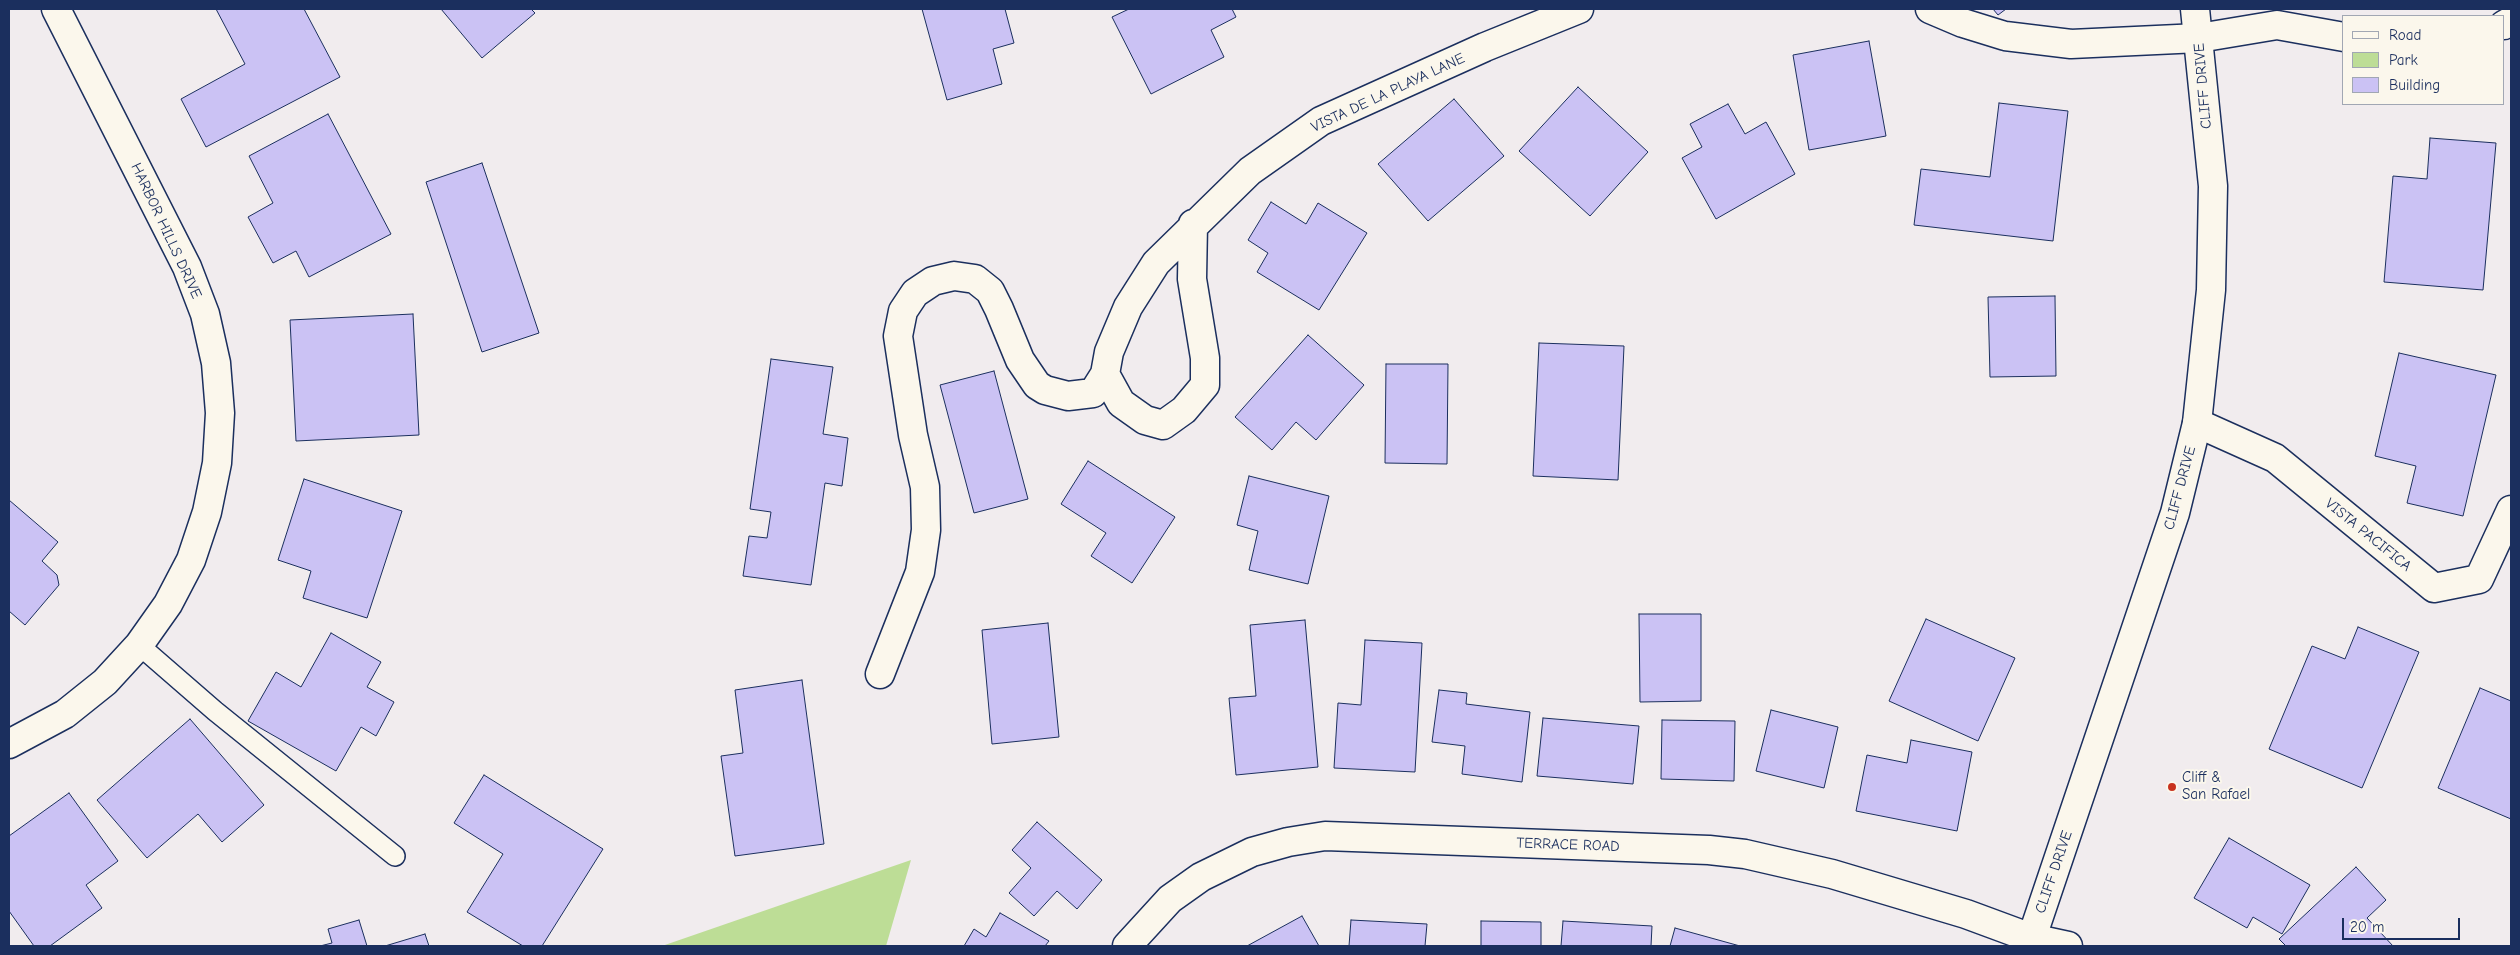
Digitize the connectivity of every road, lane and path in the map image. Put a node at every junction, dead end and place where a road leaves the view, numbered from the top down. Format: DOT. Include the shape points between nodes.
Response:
graph roads {
  1 [pos="56,9"];
  2 [pos="1579,9"];
  3 [pos="1930,9"];
  4 [pos="2196,9"];
  5 [pos="2342,36"];
  6 [pos="2199,38"];
  7 [pos="1193,224"];
  8 [pos="1105,374"];
  9 [pos="2197,423"];
  10 [pos="2511,510"];
  11 [pos="139,645"];
  12 [pos="880,674"];
  13 [pos="9,744"];
  14 [pos="395,856"];
  15 [pos="2030,942"];
  16 [pos="1127,946"];
  17 [pos="2068,946"];
  1 -- 11 [label="street, HARBOR HILLS DRIVE" via="187,267 205,314 216,363 217,463 207,512 191,560 168,604"];
  2 -- 7 [label="street, VISTA DE LA PLAYA LANE" via="1485,47 1321,121 1250,171"];
  3 -- 6 [label="street" via="2005,36 2071,44"];
  4 -- 6 [label="street, CLIFF DRIVE"];
  5 -- 6 [label="street" via="2277,26"];
  6 -- 9 [label="street, CLIFF DRIVE" via="2213,186 2211,290"];
  7 -- 8 [label="street, VISTA DE LA PLAYA LANE" via="1156,263 1128,307 1109,352"];
  7 -- 8 [label="street" via="1192,279 1205,385 1184,410 1163,425 1145,420 1121,403"];
  8 -- 12 [label="street, VISTA DE LA PLAYA LANE" via="1093,393 1068,396 1045,390 1037,385 1020,360 990,290 975,279 954,276 933,281 915,293 903,311 898,336 913,435 925,487 926,530 920,572"];
  9 -- 10 [label="street, VISTA PACIFICA" via="2275,458 2434,588 2479,579"];
  9 -- 15 [label="street, CLIFF DRIVE" via="2175,513"];
  11 -- 13 [label="street, HARBOR HILLS DRIVE" via="105,682 65,714"];
  11 -- 14 [label="lane" via="215,711"];
  15 -- 16 [label="street, TERRACE ROAD" via="1966,914 1851,880 1745,854 1325,836 1252,852 1201,877 1170,899"];
  15 -- 17 [label="street, TERRACE ROAD"];
}
